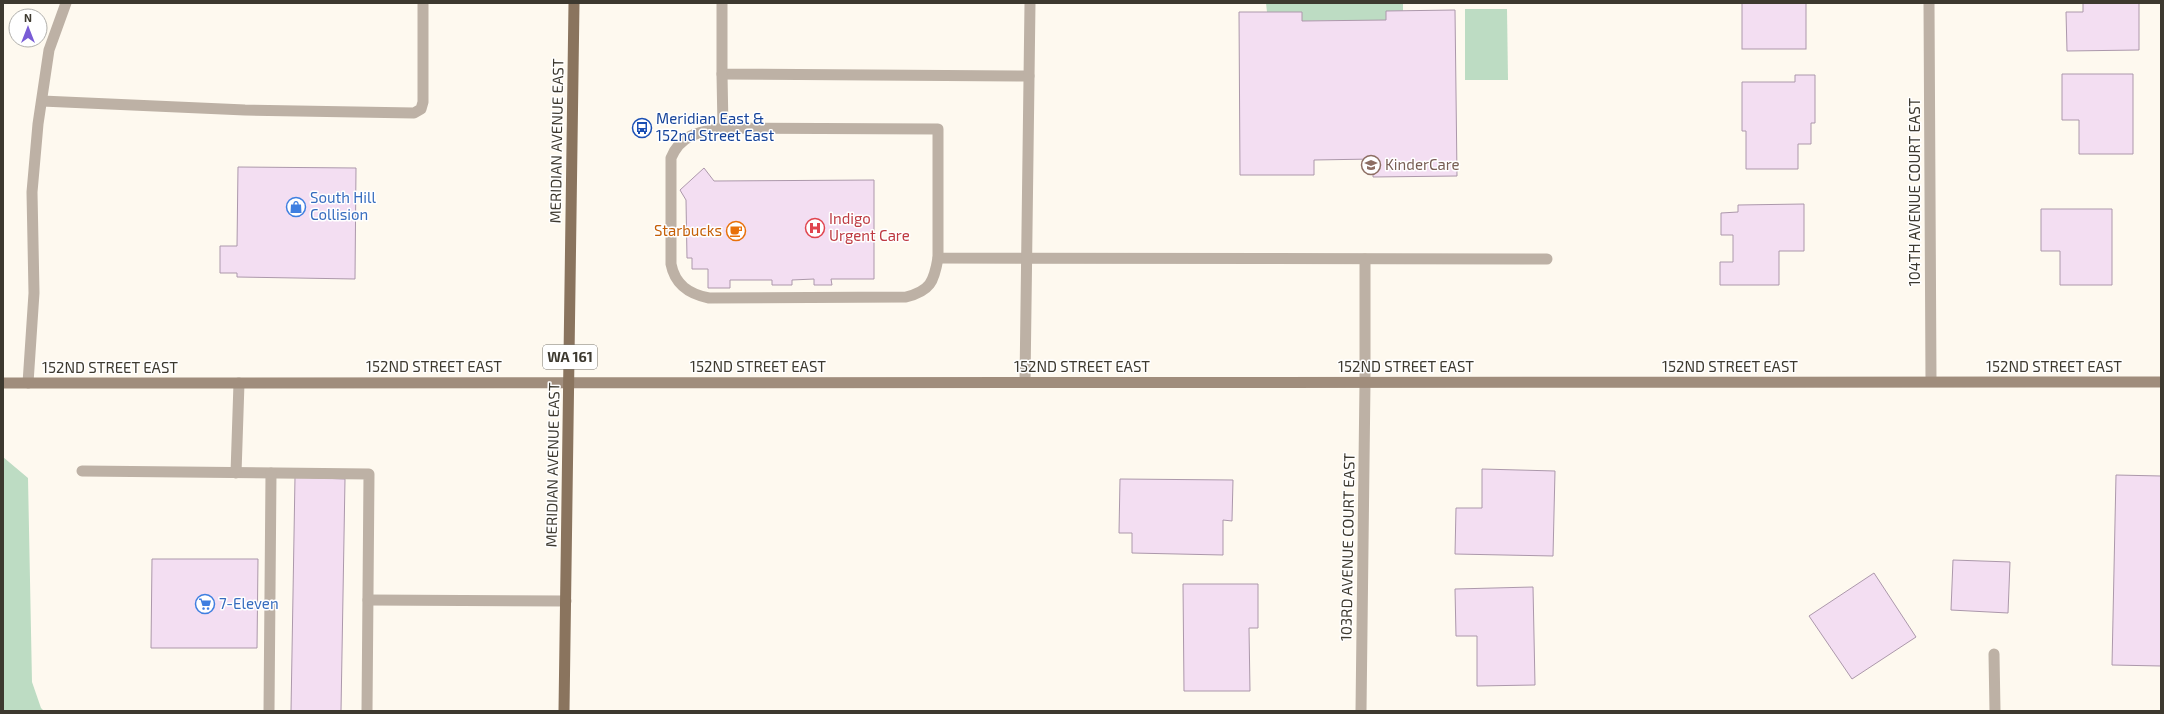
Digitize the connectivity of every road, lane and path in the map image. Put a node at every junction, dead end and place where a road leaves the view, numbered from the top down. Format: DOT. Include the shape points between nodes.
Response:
graph roads {
  1 [pos="66,3"];
  2 [pos="423,3"];
  3 [pos="574,3"];
  4 [pos="722,3"];
  5 [pos="1030,3"];
  6 [pos="1929,3"];
  7 [pos="722,74"];
  8 [pos="1029,76"];
  9 [pos="42,101"];
  10 [pos="723,128"];
  11 [pos="938,258"];
  12 [pos="1027,258"];
  13 [pos="1366,259"];
  14 [pos="1547,259"];
  15 [pos="1931,381"];
  16 [pos="569,382"];
  17 [pos="1025,382"];
  18 [pos="1366,382"];
  19 [pos="2161,382"];
  20 [pos="3,383"];
  21 [pos="28,383"];
  22 [pos="239,383"];
  23 [pos="82,471"];
  24 [pos="236,473"];
  25 [pos="271,473"];
  26 [pos="368,600"];
  27 [pos="566,601"];
  28 [pos="1994,654"];
  29 [pos="269,711"];
  30 [pos="367,711"];
  31 [pos="564,711"];
  32 [pos="1361,711"];
  33 [pos="1996,711"];
  1 -- 9 [label="street" via="49,50"];
  2 -- 9 [label="street" via="423,102 421,109 414,113 245,110"];
  3 -- 16 [label="main road, MERIDIAN AVENUE EAST / WA 161"];
  4 -- 7 [label="street"];
  5 -- 8 [label="street"];
  6 -- 15 [label="street, 104TH AVENUE COURT EAST"];
  7 -- 8 [label="street"];
  7 -- 10 [label="street"];
  8 -- 12 [label="street"];
  9 -- 21 [label="street" via="32,192 34,293"];
  10 -- 11 [label="street" via="938,129"];
  10 -- 11 [label="street" via="690,136 679,143 670,158 670,264 682,287 695,295 709,298 906,297 918,294 929,286"];
  11 -- 12 [label="street"];
  12 -- 13 [label="street"];
  12 -- 17 [label="street"];
  13 -- 14 [label="street"];
  13 -- 18 [label="street, 103RD AVENUE COURT EAST"];
  15 -- 18 [label="main road, 152ND STREET EAST"];
  15 -- 19 [label="main road, 152ND STREET EAST"];
  16 -- 17 [label="main road, 152ND STREET EAST"];
  16 -- 22 [label="main road, 152ND STREET EAST"];
  16 -- 27 [label="main road, MERIDIAN AVENUE EAST / WA 161"];
  17 -- 18 [label="main road, 152ND STREET EAST"];
  18 -- 32 [label="street, 103RD AVENUE COURT EAST"];
  20 -- 21 [label="main road, 152ND STREET EAST"];
  21 -- 22 [label="main road, 152ND STREET EAST"];
  22 -- 24 [label="street"];
  23 -- 24 [label="street"];
  24 -- 25 [label="street"];
  25 -- 26 [label="street" via="369,474"];
  25 -- 29 [label="street"];
  26 -- 27 [label="street"];
  26 -- 30 [label="street"];
  27 -- 31 [label="main road, MERIDIAN AVENUE EAST / WA 161"];
  28 -- 33 [label="street"];
}
